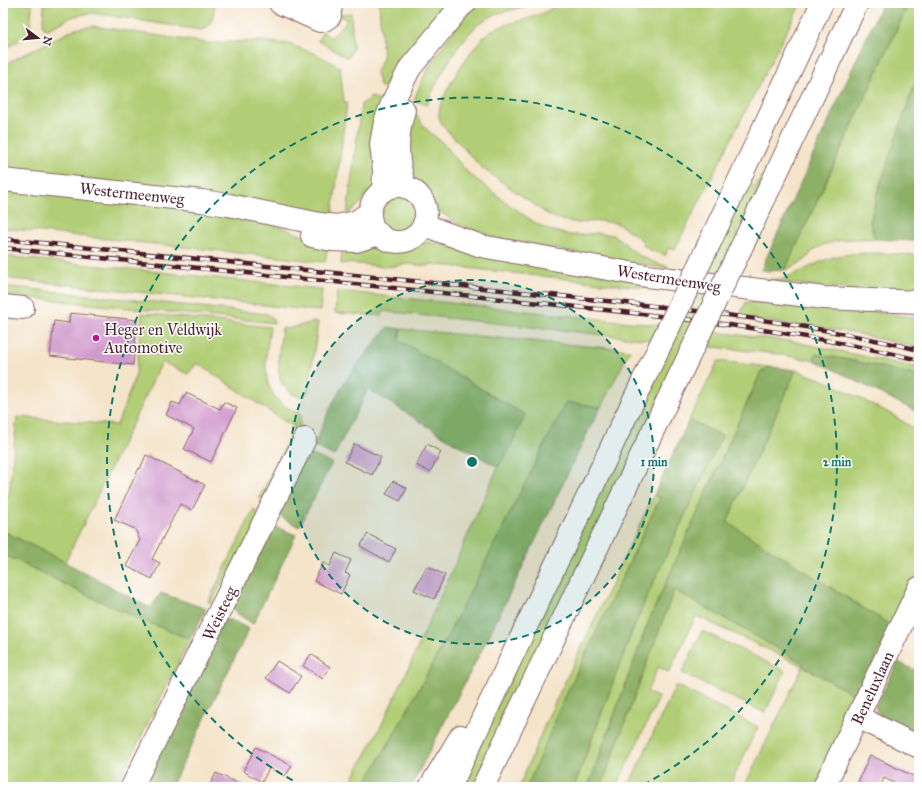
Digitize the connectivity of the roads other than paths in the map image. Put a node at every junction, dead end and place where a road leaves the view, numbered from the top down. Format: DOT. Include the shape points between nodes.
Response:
graph roads {
  1 [pos="331,3"];
  2 [pos="465,3"];
  3 [pos="822,3"];
  4 [pos="857,3"];
  5 [pos="285,4"];
  6 [pos="441,31"];
  7 [pos="3,180"];
  8 [pos="405,187"];
  9 [pos="383,191"];
  10 [pos="261,211"];
  11 [pos="370,212"];
  12 [pos="424,224"];
  13 [pos="379,234"];
  14 [pos="919,302"];
  15 [pos="305,439"];
  16 [pos="919,588"];
  17 [pos="523,634"];
  18 [pos="529,690"];
  19 [pos="858,717"];
  20 [pos="919,746"];
  21 [pos="132,787"];
  22 [pos="430,787"];
  23 [pos="450,787"];
  24 [pos="483,787"];
  25 [pos="495,787"];
  26 [pos="824,787"];
  1 -- 5 [label="main road" via="330,16 324,20"];
  2 -- 6 [label="main road"];
  3 -- 17 [label="main road, bridge"];
  4 -- 18 [label="main road, bridge"];
  6 -- 8 [label="main road" via="405,107 399,128 397,151"];
  6 -- 9 [label="main road" via="410,68 385,122 381,144"];
  7 -- 10 [label="main road, Westermeenweg" via="202,200"];
  8 -- 9 [label="main road" via="393,186"];
  8 -- 12 [label="main road" via="416,193 424,204"];
  9 -- 11 [label="main road" via="374,200"];
  10 -- 11 [label="main road, Westermeenweg" via="336,226 356,222"];
  10 -- 13 [label="main road, Westermeenweg" via="323,239 356,241"];
  11 -- 13 [label="main road" via="374,228"];
  12 -- 13 [label="main road" via="414,236 400,242"];
  12 -- 14 [label="main road, Westermeenweg" via="482,246 647,276 824,298"];
  15 -- 21 [label="main road, Weisteeg"];
  16 -- 19 [label="main road, Beneluxlaan"];
  17 -- 22 [label="main road"];
  17 -- 23 [label="main road"];
  18 -- 24 [label="main road"];
  18 -- 25 [label="main road"];
  19 -- 20 [label="main road"];
  19 -- 26 [label="main road, Beneluxlaan"];
}
